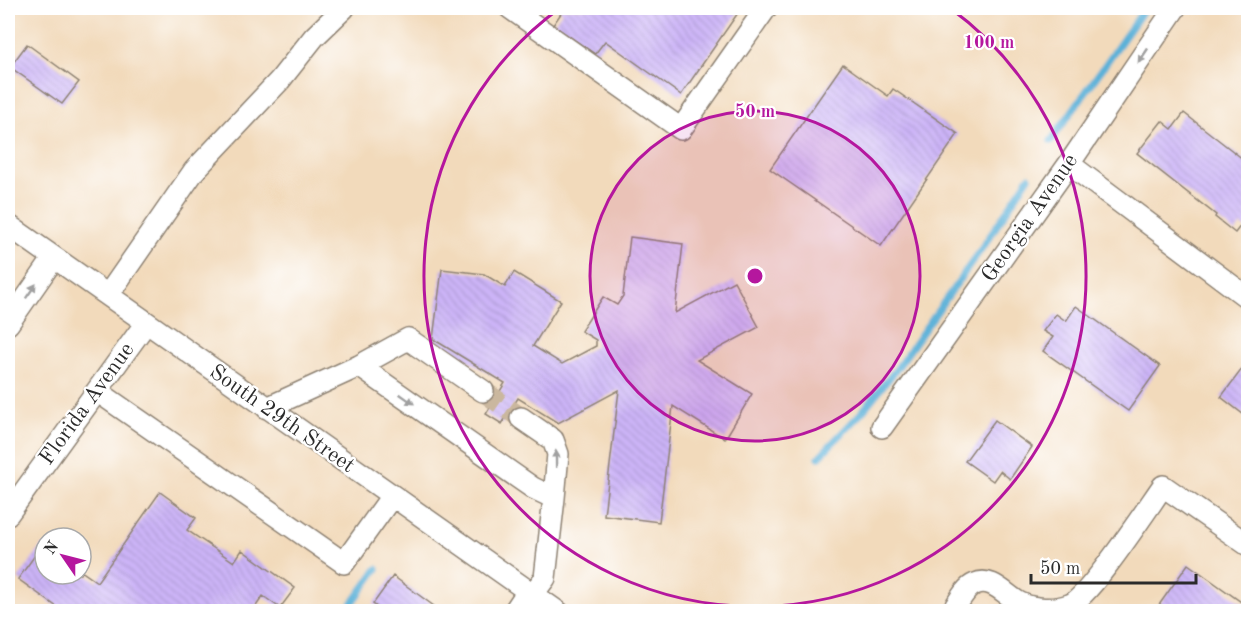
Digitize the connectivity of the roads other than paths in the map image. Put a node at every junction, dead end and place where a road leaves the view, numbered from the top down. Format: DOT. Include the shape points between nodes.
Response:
graph roads {
  1 [pos="344,8"];
  2 [pos="510,8"];
  3 [pos="766,8"];
  4 [pos="1175,8"];
  5 [pos="1069,164"];
  6 [pos="8,225"];
  7 [pos="54,258"];
  8 [pos="108,295"];
  9 [pos="1248,298"];
  10 [pos="146,323"];
  11 [pos="8,324"];
  12 [pos="359,366"];
  13 [pos="97,391"];
  14 [pos="483,391"];
  15 [pos="267,408"];
  16 [pos="521,418"];
  17 [pos="882,427"];
  18 [pos="392,496"];
  19 [pos="554,498"];
  20 [pos="8,514"];
  21 [pos="1248,545"];
  22 [pos="531,593"];
  23 [pos="514,612"];
  24 [pos="558,612"];
  25 [pos="952,612"];
  1 -- 8 [label="street" via="194,171"];
  2 -- 3 [label="street" via="681,129"];
  4 -- 5 [label="street, Georgia Avenue, one-way"];
  5 -- 9 [label="street"];
  5 -- 17 [label="street, Georgia Avenue"];
  6 -- 7 [label="street, South 29th Street"];
  7 -- 8 [label="street, South 29th Street"];
  11 -- 7 [label="street, one-way"];
  8 -- 10 [label="street, South 29th Street"];
  10 -- 13 [label="street, Florida Avenue"];
  10 -- 15 [label="street, South 29th Street"];
  12 -- 14 [label="street" via="408,339"];
  12 -- 15 [label="street"];
  12 -- 19 [label="street, one-way" via="533,488"];
  13 -- 18 [label="street" via="344,563"];
  13 -- 20 [label="street, Florida Avenue"];
  15 -- 18 [label="street, South 29th Street"];
  19 -- 16 [label="street, one-way" via="558,454 553,440"];
  18 -- 22 [label="street, South 29th Street"];
  19 -- 22 [label="street" via="545,578"];
  21 -- 25 [label="street" via="1163,486 1093,584 1072,604 1046,609 1021,604 990,582 976,584 964,593"];
  22 -- 23 [label="street"];
  22 -- 24 [label="street, South 29th Street"];
}
